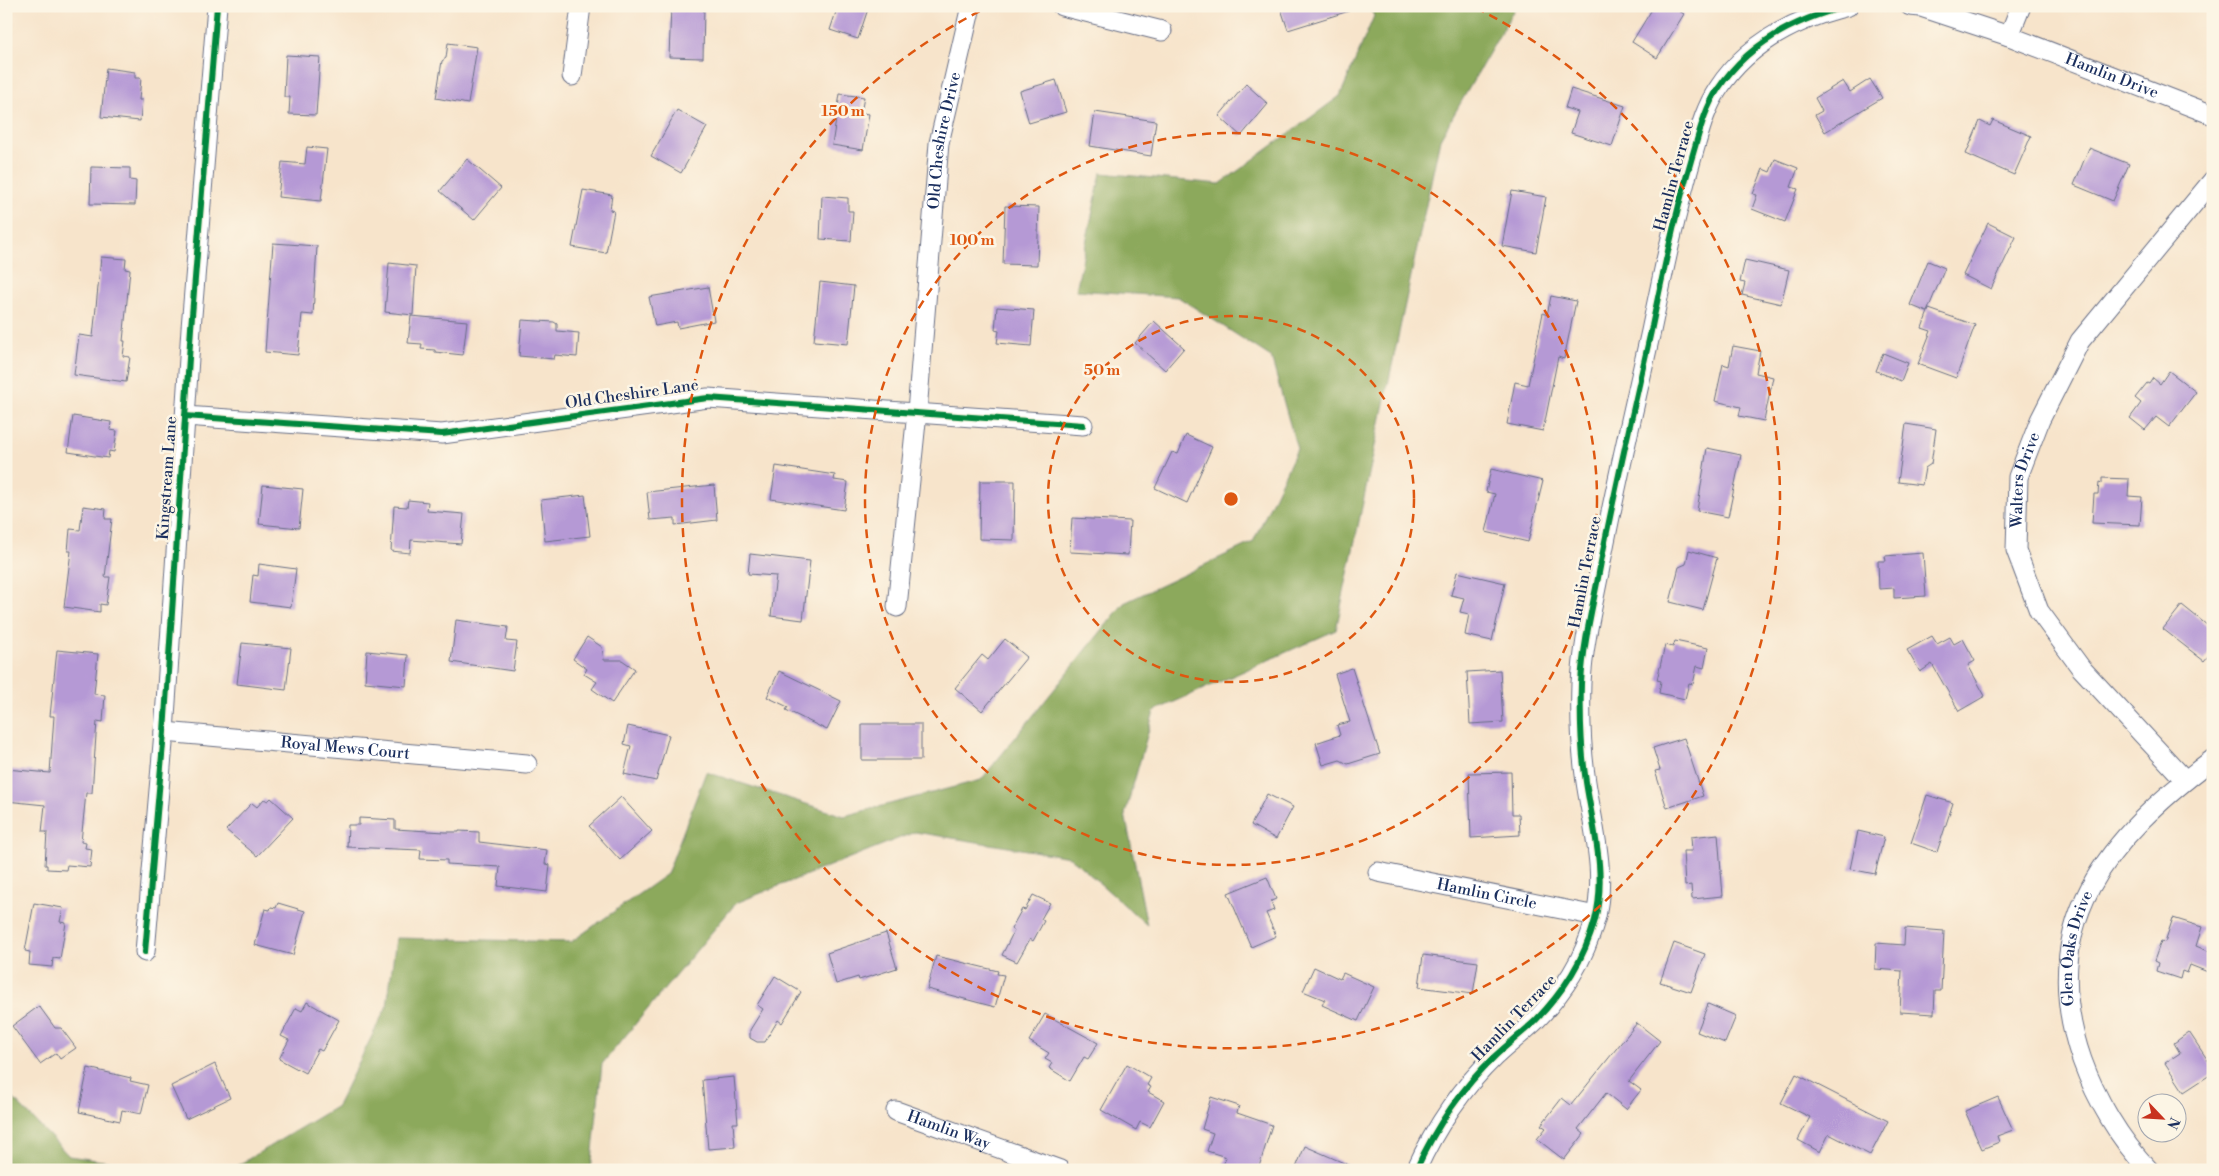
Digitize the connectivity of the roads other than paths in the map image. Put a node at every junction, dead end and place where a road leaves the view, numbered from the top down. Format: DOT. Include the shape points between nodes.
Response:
graph roads {
  1 [pos="217,6"];
  2 [pos="580,6"];
  3 [pos="972,6"];
  4 [pos="1062,6"];
  5 [pos="1848,6"];
  6 [pos="1910,6"];
  7 [pos="2021,6"];
  8 [pos="1162,31"];
  9 [pos="2009,36"];
  10 [pos="572,76"];
  11 [pos="2213,115"];
  12 [pos="2213,180"];
  13 [pos="917,412"];
  14 [pos="185,416"];
  15 [pos="1083,425"];
  16 [pos="897,606"];
  17 [pos="164,732"];
  18 [pos="2213,759"];
  19 [pos="527,764"];
  20 [pos="2185,780"];
  21 [pos="1378,872"];
  22 [pos="1596,916"];
  23 [pos="145,952"];
  24 [pos="896,1111"];
  25 [pos="1060,1170"];
  26 [pos="1416,1170"];
  27 [pos="2149,1170"];
  1 -- 14 [label="street, Kingstream Lane"];
  2 -- 10 [label="street"];
  3 -- 13 [label="street, Old Cheshire Drive" via="939,143"];
  4 -- 8 [label="street"];
  5 -- 22 [label="street, Hamlin Terrace" via="1818,13 1786,27 1758,45 1735,66 1716,91 1705,114 1679,204 1603,547 1584,652 1581,727 1586,781 1597,840 1600,880"];
  6 -- 9 [label="street"];
  7 -- 9 [label="street"];
  9 -- 11 [label="street, Hamlin Drive"];
  12 -- 20 [label="street, Walters Drive" via="2080,342 2040,420 2018,477 2016,550 2039,612 2081,668"];
  13 -- 14 [label="street, Old Cheshire Lane" via="708,398 442,434"];
  13 -- 15 [label="street, Old Cheshire Lane"];
  13 -- 16 [label="street, Old Cheshire Drive"];
  14 -- 17 [label="street, Kingstream Lane"];
  17 -- 19 [label="street, Royal Mews Court"];
  17 -- 23 [label="street, Kingstream Lane"];
  18 -- 20 [label="street, Glen Oaks Drive"];
  20 -- 27 [label="street, Glen Oaks Drive" via="2138,823 2091,887 2077,916 2069,946 2066,977 2076,1043 2086,1071 2116,1127"];
  21 -- 22 [label="street, Hamlin Circle"];
  22 -- 26 [label="street, Hamlin Terrace" via="1587,946 1569,981 1534,1022 1494,1057 1462,1093 1430,1139"];
  24 -- 25 [label="street, Hamlin Way"];
}
